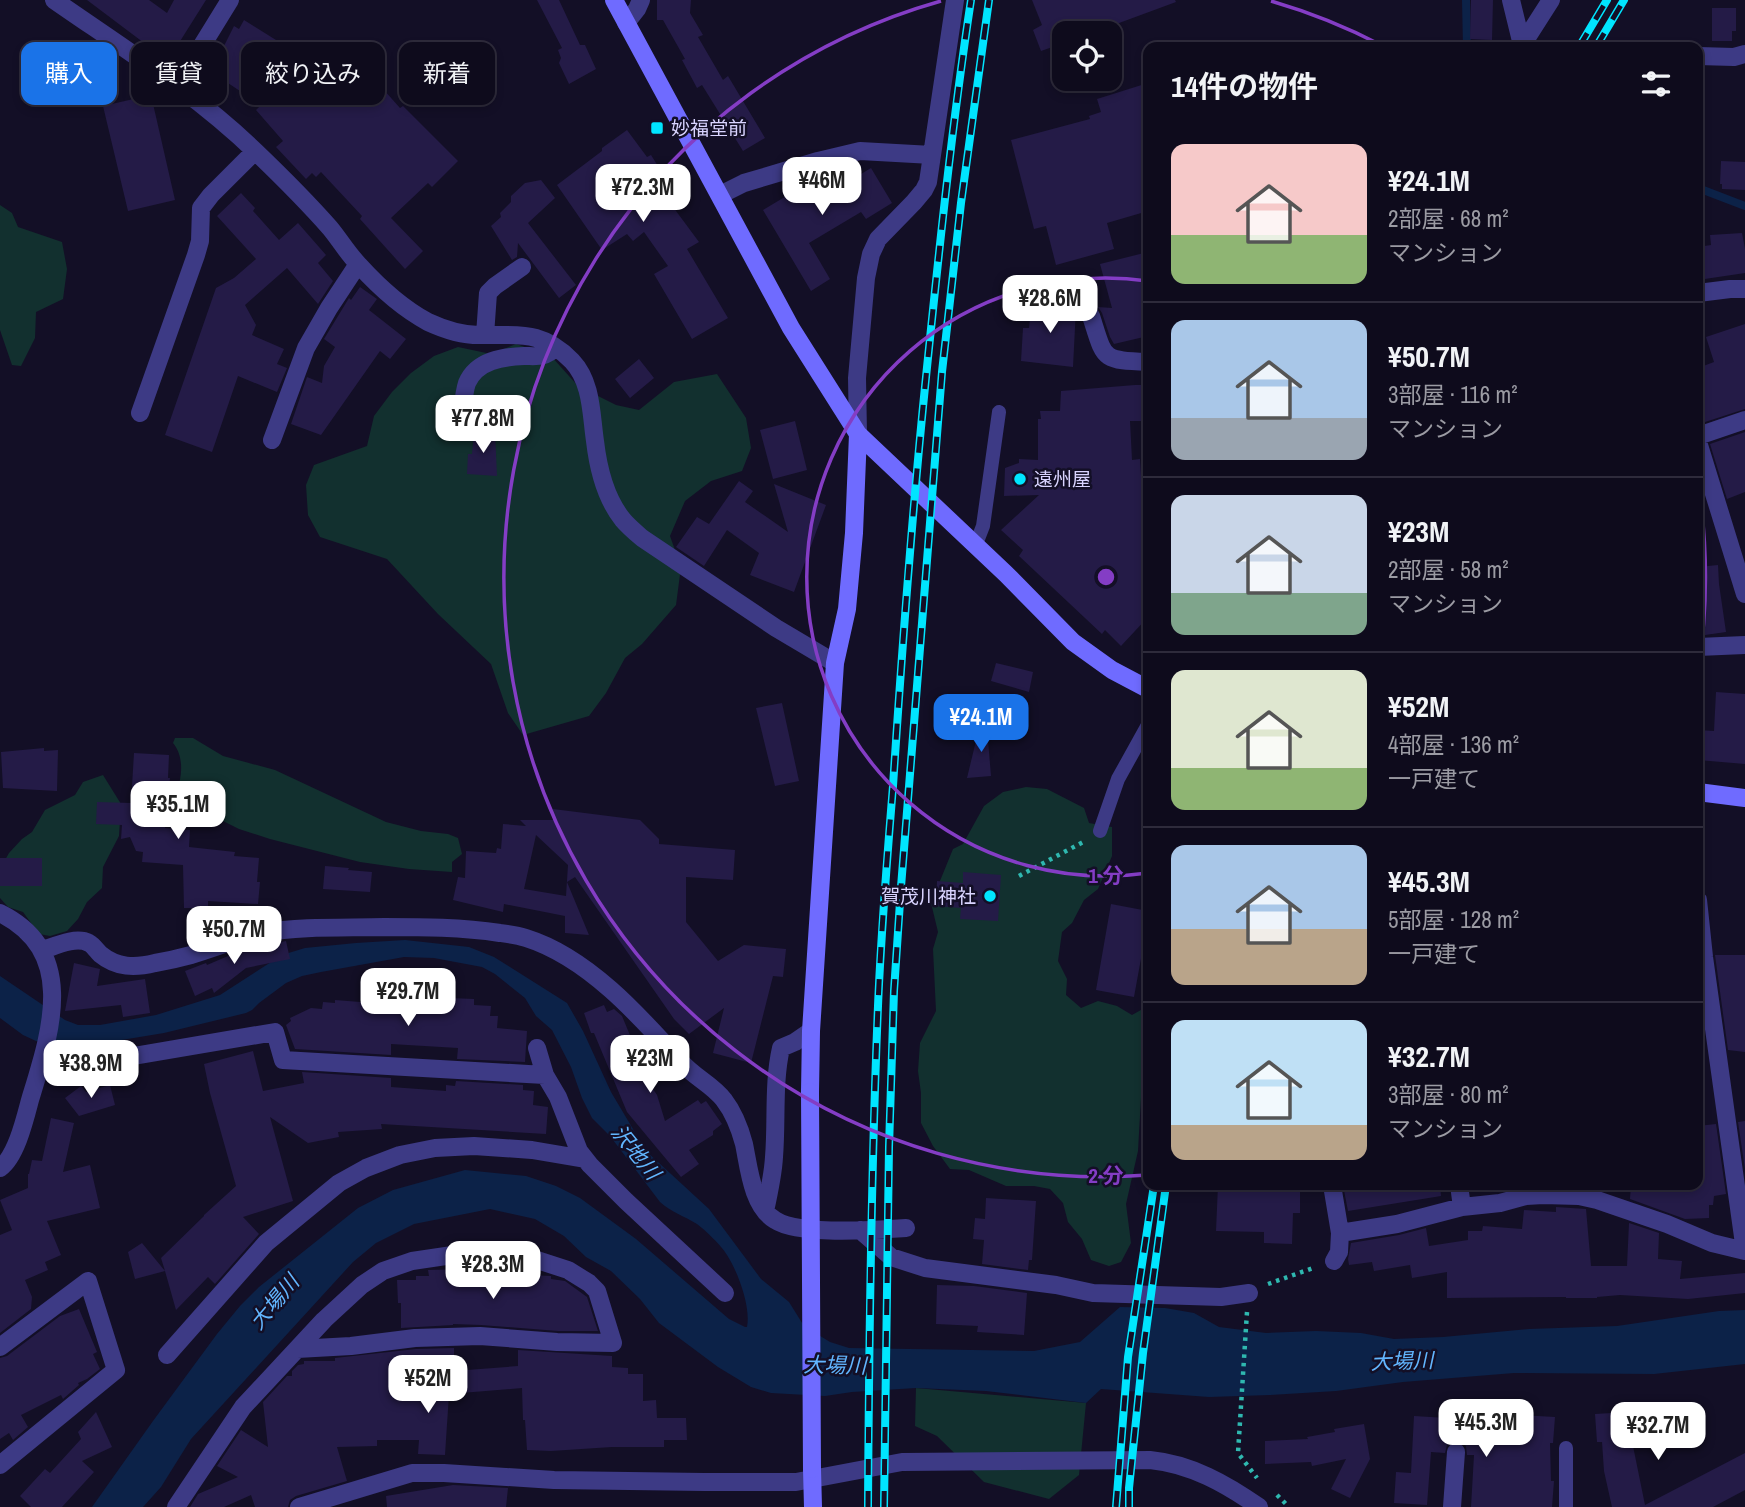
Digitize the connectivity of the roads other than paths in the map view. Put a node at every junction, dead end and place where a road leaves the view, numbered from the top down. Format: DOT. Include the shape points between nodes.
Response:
graph roads {
  1 [pos="54,0"];
  2 [pos="230,0"];
  3 [pos="614,0"];
  4 [pos="641,0"];
  5 [pos="955,0"];
  6 [pos="1511,0"];
  7 [pos="1551,0"];
  8 [pos="626,23"];
  9 [pos="204,42"];
  10 [pos="1521,42"];
  11 [pos="1525,42"];
  12 [pos="131,54"];
  13 [pos="1745,54"];
  14 [pos="1703,56"];
  15 [pos="203,105"];
  16 [pos="255,150"];
  17 [pos="932,155"];
  18 [pos="720,195"];
  19 [pos="358,264"];
  20 [pos="522,267"];
  21 [pos="1745,289"];
  22 [pos="1703,292"];
  23 [pos="1091,316"];
  24 [pos="485,335"];
  25 [pos="555,348"];
  26 [pos="1143,362"];
  27 [pos="999,412"];
  28 [pos="140,413"];
  29 [pos="1745,420"];
  30 [pos="461,422"];
  31 [pos="858,434"];
  32 [pos="1703,434"];
  33 [pos="272,440"];
  34 [pos="1703,458"];
  35 [pos="976,544"];
  36 [pos="1745,594"];
  37 [pos="1745,645"];
  38 [pos="1703,647"];
  39 [pos="835,663"];
  40 [pos="1143,686"];
  41 [pos="1143,734"];
  42 [pos="1703,793"];
  43 [pos="1745,798"];
  44 [pos="1100,831"];
  45 [pos="0,913"];
  46 [pos="43,950"];
  47 [pos="1703,970"];
  48 [pos="811,1031"];
  49 [pos="537,1048"];
  50 [pos="43,1057"];
  51 [pos="545,1075"];
  52 [pos="586,1159"];
  53 [pos="0,1168"];
  54 [pos="1333,1190"];
  55 [pos="1460,1190"];
  56 [pos="1596,1192"];
  57 [pos="1462,1207"];
  58 [pos="765,1211"];
  59 [pos="906,1228"];
  60 [pos="860,1230"];
  61 [pos="1340,1233"];
  62 [pos="1745,1251"];
  63 [pos="1334,1261"];
  64 [pos="725,1293"];
  65 [pos="1249,1293"];
  66 [pos="0,1347"];
  67 [pos="297,1349"];
  68 [pos="167,1355"];
  69 [pos="1566,1448"];
  70 [pos="1456,1452"];
  71 [pos="0,1465"];
  72 [pos="812,1474"];
  73 [pos="176,1507"];
  74 [pos="299,1507"];
  75 [pos="813,1507"];
  76 [pos="1259,1507"];
  77 [pos="1452,1507"];
  78 [pos="1566,1507"];
  1 -- 12 [label="street"];
  2 -- 9 [label="street"];
  3 -- 8 [label="street"];
  4 -- 8 [label="street"];
  5 -- 17 [label="street"];
  6 -- 10 [label="street"];
  7 -- 11 [label="street"];
  8 -- 18 [label="street"];
  13 -- 14 [label="street"];
  15 -- 16 [label="street"];
  16 -- 19 [label="street"];
  16 -- 28 [label="street" via="201,208 196,255"];
  17 -- 18 [label="street" via="860,151 744,183"];
  17 -- 31 [label="street" via="924,190 878,239 871,254 857,378"];
  18 -- 31 [label="street" via="791,328"];
  19 -- 24 [label="street" via="389,296 429,322"];
  19 -- 33 [label="street" via="306,348"];
  20 -- 24 [label="street" via="488,293"];
  21 -- 22 [label="street"];
  23 -- 26 [label="street" via="1103,352 1115,361"];
  24 -- 25 [label="street" via="531,336"];
  25 -- 30 [label="street" via="545,356 504,358 482,365 468,382"];
  25 -- 39 [label="street" via="584,380 605,485 624,522 776,628"];
  27 -- 35 [label="lane" via="984,526"];
  29 -- 32 [label="street"];
  31 -- 35 [label="street"];
  31 -- 39 [label="street" via="847,609"];
  34 -- 36 [label="street"];
  35 -- 40 [label="street" via="1073,642"];
  37 -- 38 [label="street"];
  39 -- 48 [label="street"];
  41 -- 44 [label="lane" via="1118,779"];
  42 -- 43 [label="street"];
  45 -- 46 [label="street" via="26,930"];
  46 -- 50 [label="street" via="53,1001"];
  46 -- 58 [label="street" via="79,941 122,966 135,967 284,930 444,927 524,937 587,970 726,1102 736,1119 750,1180"];
  47 -- 62 [label="street"];
  48 -- 58 [label="street" via="780,1048 774,1157"];
  48 -- 72 [label="street, bridge"];
  49 -- 51 [label="street"];
  50 -- 51 [label="street" via="75,1066 275,1032 283,1060"];
  50 -- 53 [label="street" via="23,1125 10,1157"];
  51 -- 52 [label="street"];
  52 -- 64 [label="street"];
  52 -- 68 [label="street" via="474,1146 400,1155 366,1168 339,1183 266,1243"];
  54 -- 61 [label="street"];
  55 -- 57 [label="street"];
  56 -- 57 [label="street" via="1526,1196"];
  56 -- 62 [label="street" via="1713,1243"];
  57 -- 61 [label="street"];
  58 -- 60 [label="street" via="776,1221 800,1228"];
  59 -- 60 [label="street"];
  60 -- 65 [label="street" via="891,1257 925,1268 1093,1293 1221,1297"];
  61 -- 63 [label="street"];
  66 -- 71 [label="street" via="88,1281 116,1370"];
  67 -- 67 [label="street" via="362,1285 383,1271 411,1261 466,1253 528,1257 568,1270 597,1291 613,1343 480,1336"];
  67 -- 73 [label="street" via="243,1407"];
  69 -- 78 [label="lane"];
  70 -- 77 [label="street"];
  72 -- 74 [label="street" via="796,1482 663,1482 412,1474"];
  72 -- 75 [label="street"];
  72 -- 76 [label="street" via="902,1462 1150,1460 1208,1476"];
}
